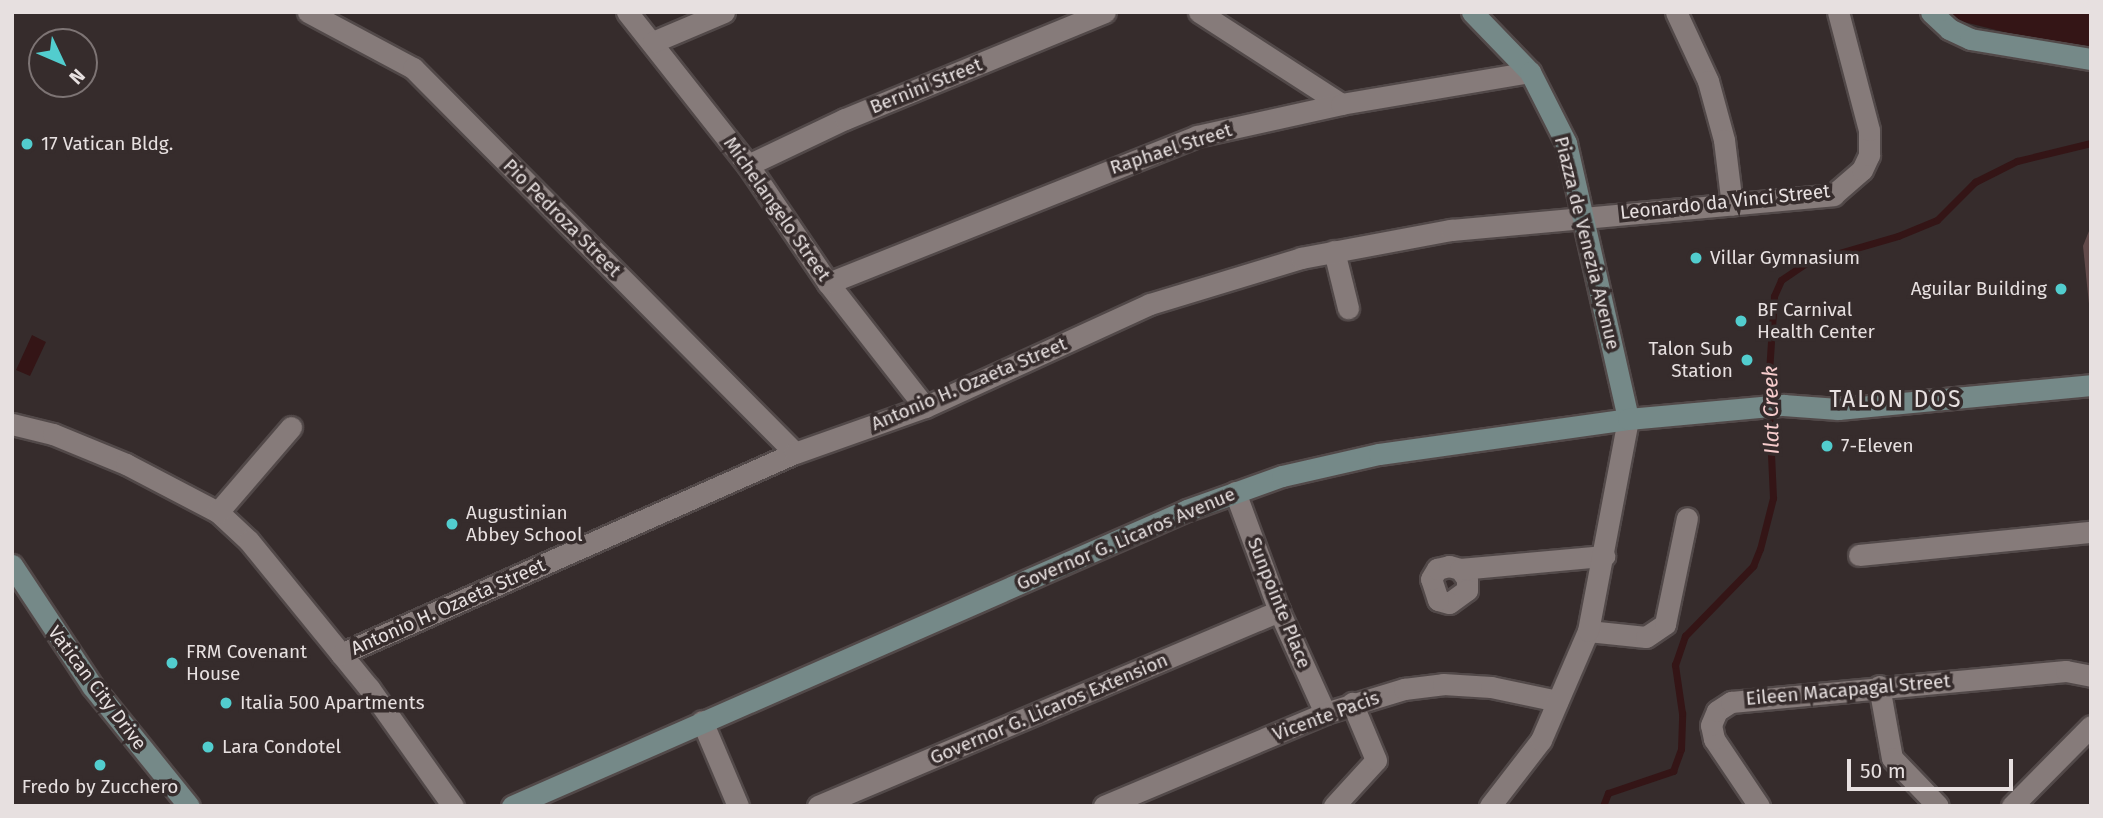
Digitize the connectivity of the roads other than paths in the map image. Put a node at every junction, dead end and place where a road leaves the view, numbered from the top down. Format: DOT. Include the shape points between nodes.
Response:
graph roads {
  1 [pos="308,12"];
  2 [pos="627,12"];
  3 [pos="724,12"];
  4 [pos="1105,12"];
  5 [pos="1199,12"];
  6 [pos="1472,12"];
  7 [pos="1676,12"];
  8 [pos="1838,12"];
  9 [pos="1931,12"];
  10 [pos="653,42"];
  11 [pos="2089,59"];
  12 [pos="1530,72"];
  13 [pos="1340,104"];
  14 [pos="748,165"];
  15 [pos="1732,205"];
  16 [pos="1584,215"];
  17 [pos="1335,251"];
  18 [pos="828,283"];
  19 [pos="1348,308"];
  20 [pos="2091,385"];
  21 [pos="925,407"];
  22 [pos="1628,419"];
  23 [pos="12,424"];
  24 [pos="291,427"];
  25 [pos="795,453"];
  26 [pos="1235,492"];
  27 [pos="218,512"];
  28 [pos="1687,518"];
  29 [pos="2091,532"];
  30 [pos="1859,555"];
  31 [pos="1604,556"];
  32 [pos="12,565"];
  33 [pos="1460,569"];
  34 [pos="1279,611"];
  35 [pos="1588,631"];
  36 [pos="341,654"];
  37 [pos="2091,676"];
  38 [pos="1879,686"];
  39 [pos="1558,701"];
  40 [pos="1352,703"];
  41 [pos="1325,713"];
  42 [pos="702,721"];
  43 [pos="2091,726"];
  44 [pos="189,806"];
  45 [pos="453,806"];
  46 [pos="512,806"];
  47 [pos="738,806"];
  48 [pos="818,806"];
  49 [pos="1104,806"];
  50 [pos="1334,806"];
  51 [pos="1490,806"];
  52 [pos="1759,806"];
  53 [pos="1938,806"];
  54 [pos="2012,806"];
  1 -- 25 [label="street, Pio Pedroza Street" via="414,68"];
  2 -- 10 [label="street, Michelangelo Street"];
  3 -- 10 [label="street"];
  4 -- 14 [label="street, Bernini Street" via="845,119"];
  5 -- 13 [label="street"];
  6 -- 12 [label="street, Piazza de Venezia Avenue"];
  7 -- 15 [label="street" via="1708,81 1724,140"];
  8 -- 15 [label="street, Leonardo da Vinci Street" via="1869,130 1869,155 1862,170 1833,195"];
  9 -- 11 [label="street" via="1949,29 1970,39"];
  10 -- 14 [label="street, Michelangelo Street"];
  12 -- 13 [label="street, Raphael Street"];
  12 -- 16 [label="street, Piazza de Venezia Avenue" via="1566,143"];
  13 -- 18 [label="street, Raphael Street" via="1197,136"];
  14 -- 18 [label="street, Michelangelo Street"];
  15 -- 16 [label="street, Leonardo da Vinci Street"];
  16 -- 17 [label="street, Antonio H. Ozaeta Street" via="1451,230"];
  16 -- 22 [label="street, Piazza de Venezia Avenue"];
  17 -- 19 [label="street"];
  17 -- 21 [label="street, Antonio H. Ozaeta Street" via="1150,304"];
  18 -- 21 [label="street, Michelangelo Street"];
  20 -- 22 [label="street, Governor G. Licaros Avenue" via="1838,409 1769,407"];
  21 -- 25 [label="street, Antonio H. Ozaeta Street"];
  22 -- 26 [label="street, Governor G. Licaros Avenue" via="1379,454"];
  22 -- 31 [label="street"];
  23 -- 27 [label="street" via="53,434 126,464"];
  24 -- 27 [label="street"];
  25 -- 36 [label="street, Antonio H. Ozaeta Street"];
  26 -- 34 [label="street, Sunpointe Place"];
  26 -- 42 [label="street, Governor G. Licaros Avenue"];
  27 -- 36 [label="street" via="249,541"];
  28 -- 35 [label="street" via="1665,624 1646,637"];
  29 -- 30 [label="street"];
  31 -- 33 [label="street"];
  31 -- 35 [label="street"];
  32 -- 44 [label="street, Vatican City Drive" via="92,686"];
  34 -- 41 [label="street, Sunpointe Place"];
  34 -- 48 [label="street, Governor G. Licaros Extension"];
  35 -- 39 [label="street"];
  36 -- 45 [label="street"];
  37 -- 38 [label="street, Eileen Macapagal Street" via="2066,671"];
  38 -- 52 [label="street, Eileen Macapagal Street" via="1746,699 1717,711 1711,725 1714,739"];
  38 -- 53 [label="street" via="1892,758"];
  39 -- 40 [label="street, Vicente Pacis" via="1491,687 1443,684"];
  39 -- 51 [label="street" via="1541,740"];
  40 -- 41 [label="street, Vicente Pacis"];
  40 -- 50 [label="street" via="1376,760"];
  41 -- 49 [label="street, Vicente Pacis"];
  42 -- 46 [label="street, Governor G. Licaros Avenue"];
  42 -- 47 [label="street"];
  43 -- 54 [label="street"];
}
